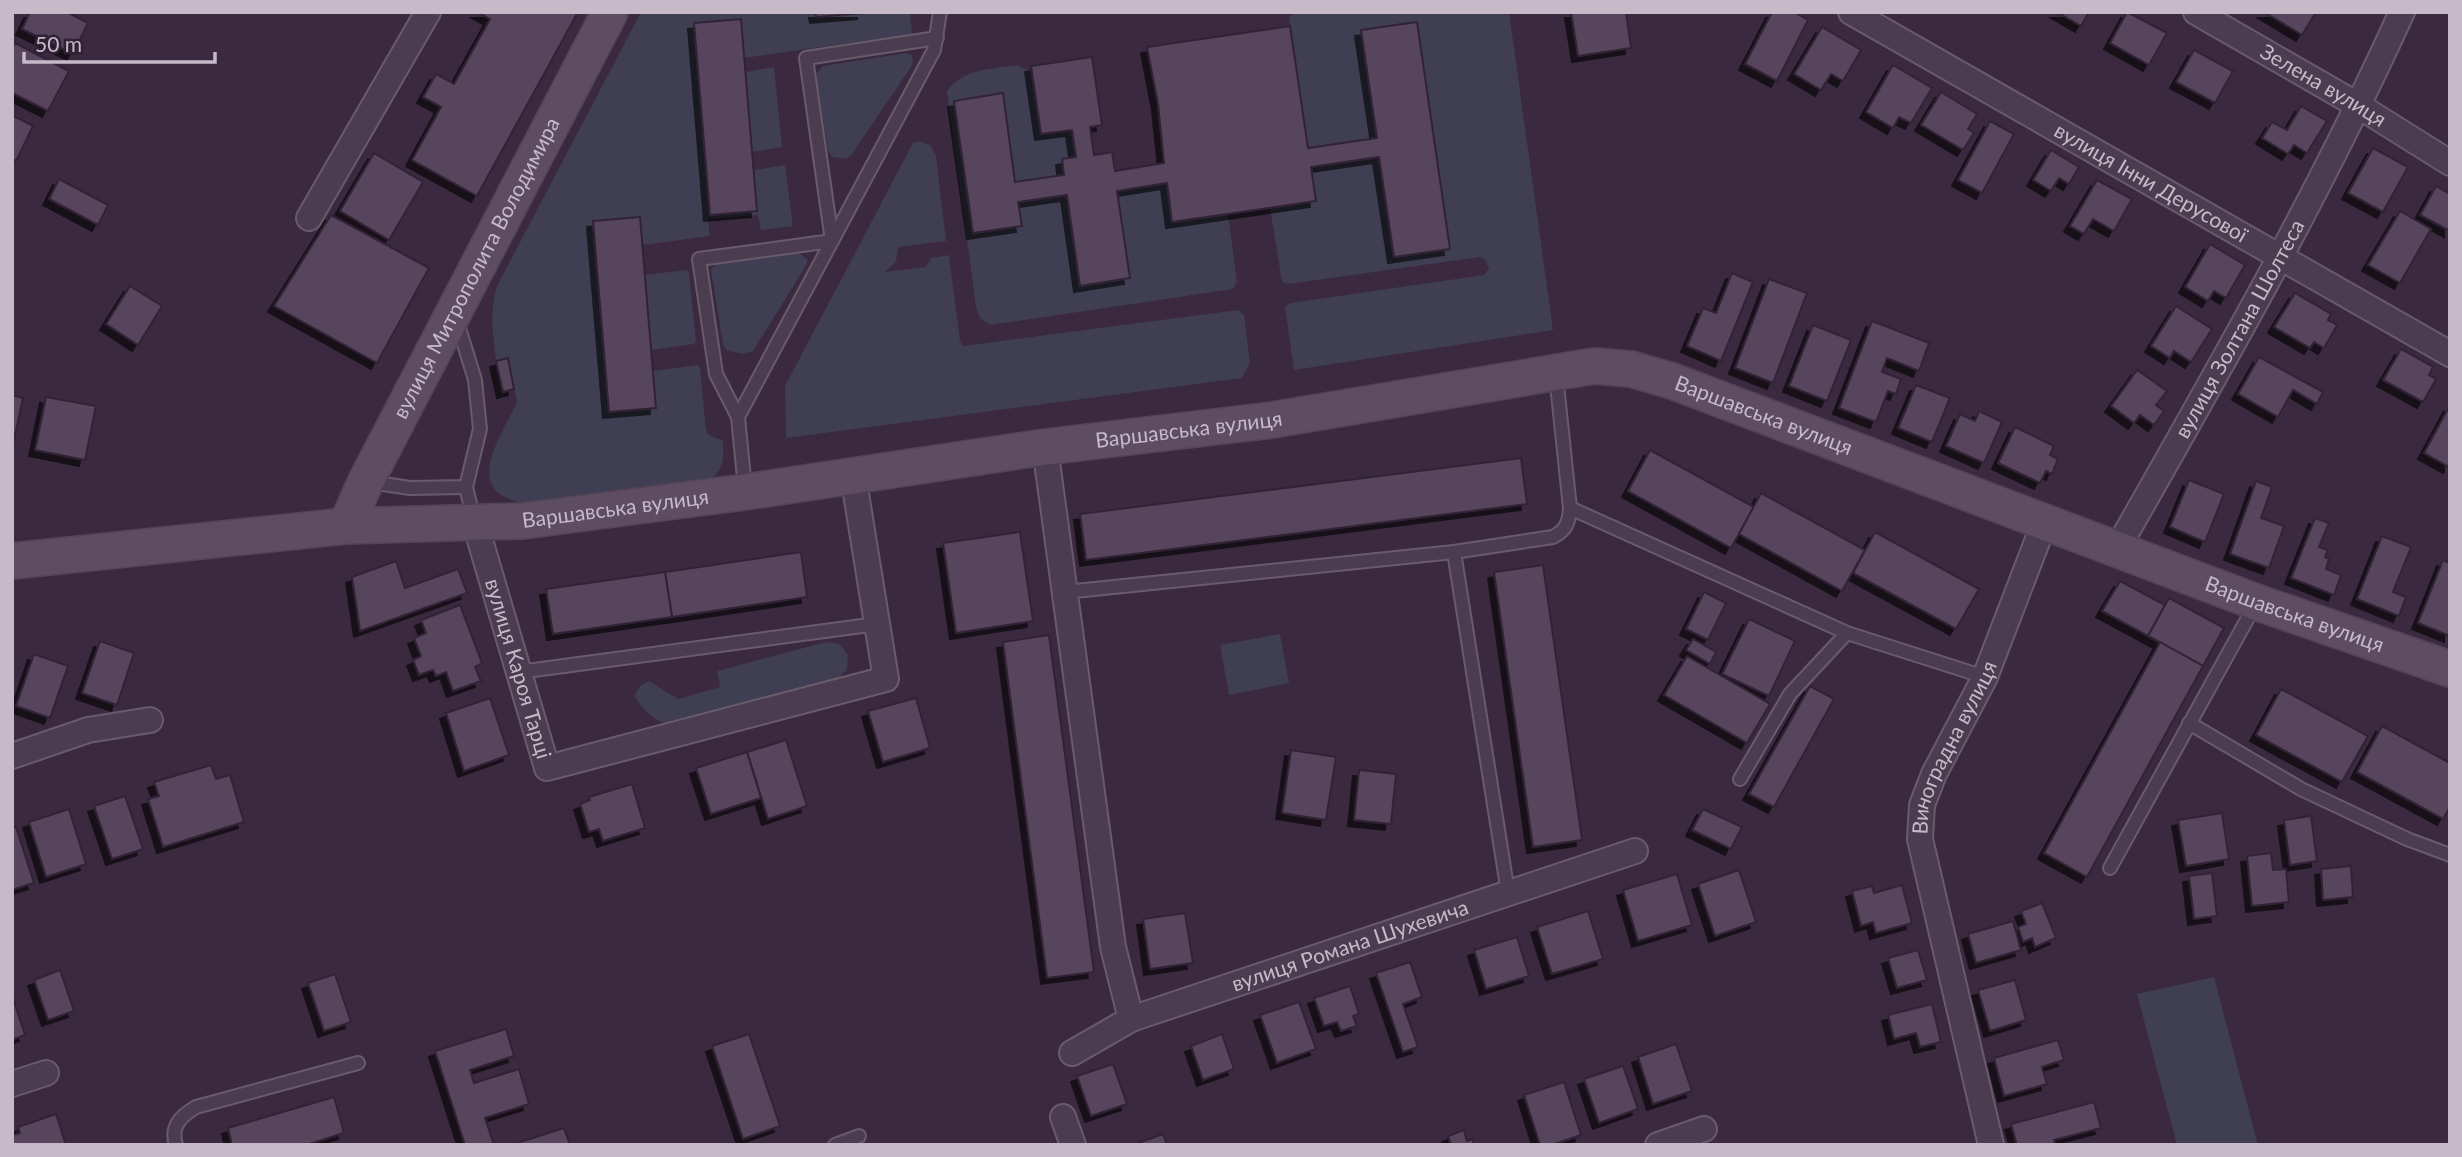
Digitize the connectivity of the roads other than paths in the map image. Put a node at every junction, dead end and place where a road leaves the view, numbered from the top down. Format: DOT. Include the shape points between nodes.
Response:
graph roads {
  1 [pos="428,12"];
  2 [pos="610,12"];
  3 [pos="940,12"];
  4 [pos="1851,12"];
  5 [pos="2196,12"];
  6 [pos="2402,12"];
  7 [pos="937,38"];
  8 [pos="2359,106"];
  9 [pos="2450,163"];
  10 [pos="309,218"];
  11 [pos="832,241"];
  12 [pos="2280,258"];
  13 [pos="451,318"];
  14 [pos="2450,354"];
  15 [pos="1556,371"];
  16 [pos="738,417"];
  17 [pos="1045,447"];
  18 [pos="853,475"];
  19 [pos="366,481"];
  20 [pos="466,487"];
  21 [pos="746,492"];
  22 [pos="1570,508"];
  23 [pos="2045,521"];
  24 [pos="475,523"];
  25 [pos="346,526"];
  26 [pos="2117,549"];
  27 [pos="1454,552"];
  28 [pos="12,561"];
  29 [pos="1065,592"];
  30 [pos="2256,602"];
  31 [pos="877,624"];
  32 [pos="1847,633"];
  33 [pos="2450,669"];
  34 [pos="519,672"];
  35 [pos="1985,677"];
  36 [pos="150,720"];
  37 [pos="2189,723"];
  38 [pos="12,756"];
  39 [pos="1740,779"];
  40 [pos="1635,850"];
  41 [pos="2450,855"];
  42 [pos="2109,868"];
  43 [pos="1508,893"];
  44 [pos="1131,1019"];
  45 [pos="1072,1053"];
  46 [pos="358,1063"];
  47 [pos="46,1073"];
  48 [pos="12,1084"];
  49 [pos="1063,1117"];
  50 [pos="1704,1129"];
  51 [pos="859,1136"];
  52 [pos="176,1145"];
  53 [pos="835,1145"];
  54 [pos="1073,1145"];
  55 [pos="1658,1145"];
  56 [pos="1992,1145"];
  1 -- 10 [label="street"];
  2 -- 13 [label="street, вулиця Митрополита Володимира"];
  3 -- 7 [label="lane"];
  4 -- 12 [label="street, вулиця Інни Дерусової"];
  5 -- 8 [label="street, Зелена вулиця"];
  6 -- 8 [label="street, вулиця Золтана Шолтеса"];
  7 -- 11 [label="lane"];
  7 -- 11 [label="lane" via="806,58"];
  8 -- 9 [label="street, Зелена вулиця"];
  8 -- 12 [label="street, вулиця Золтана Шолтеса"];
  11 -- 16 [label="lane"];
  11 -- 16 [label="lane" via="699,259 716,374"];
  12 -- 14 [label="street, вулиця Інни Дерусової"];
  12 -- 26 [label="street, вулиця Золтана Шолтеса"];
  13 -- 19 [label="street, вулиця Митрополита Володимира"];
  13 -- 20 [label="lane" via="459,328 475,380 480,429"];
  15 -- 17 [label="street, Варшавська вулиця" via="1272,420"];
  15 -- 22 [label="lane"];
  15 -- 23 [label="street, Варшавська вулиця" via="1594,366 1631,369 1661,378"];
  16 -- 21 [label="lane"];
  17 -- 18 [label="street, Варшавська вулиця"];
  17 -- 29 [label="street"];
  18 -- 21 [label="street, Варшавська вулиця"];
  18 -- 31 [label="street, вулиця Кароя Тарці"];
  19 -- 20 [label="lane" via="410,488"];
  19 -- 25 [label="street, вулиця Митрополита Володимира"];
  20 -- 24 [label="lane"];
  21 -- 24 [label="street, Варшавська вулиця"];
  22 -- 27 [label="lane" via="1570,521 1553,537"];
  22 -- 32 [label="lane"];
  23 -- 26 [label="street, Варшавська вулиця"];
  23 -- 35 [label="street, Виноградна вулиця"];
  24 -- 25 [label="street"];
  24 -- 34 [label="street, вулиця Кароя Тарці"];
  25 -- 28 [label="street"];
  26 -- 30 [label="street, Варшавська вулиця"];
  27 -- 29 [label="lane"];
  27 -- 43 [label="lane"];
  29 -- 44 [label="street" via="1113,947"];
  30 -- 33 [label="street, Варшавська вулиця"];
  30 -- 37 [label="lane"];
  31 -- 34 [label="lane"];
  31 -- 34 [label="street, вулиця Кароя Тарці" via="886,679 547,768"];
  32 -- 35 [label="lane"];
  32 -- 39 [label="lane" via="1790,694"];
  35 -- 56 [label="street, Виноградна вулиця" via="1934,774 1922,805 1920,839"];
  36 -- 38 [label="street" via="88,730"];
  37 -- 41 [label="lane" via="2301,789"];
  37 -- 42 [label="lane"];
  40 -- 43 [label="street, вулиця Романа Шухевича"];
  43 -- 44 [label="street, вулиця Романа Шухевича"];
  44 -- 45 [label="street, вулиця Романа Шухевича"];
  46 -- 52 [label="lane" via="196,1107 176,1124"];
  47 -- 48 [label="street"];
  49 -- 54 [label="street"];
  50 -- 55 [label="street"];
  51 -- 53 [label="lane"];
}
